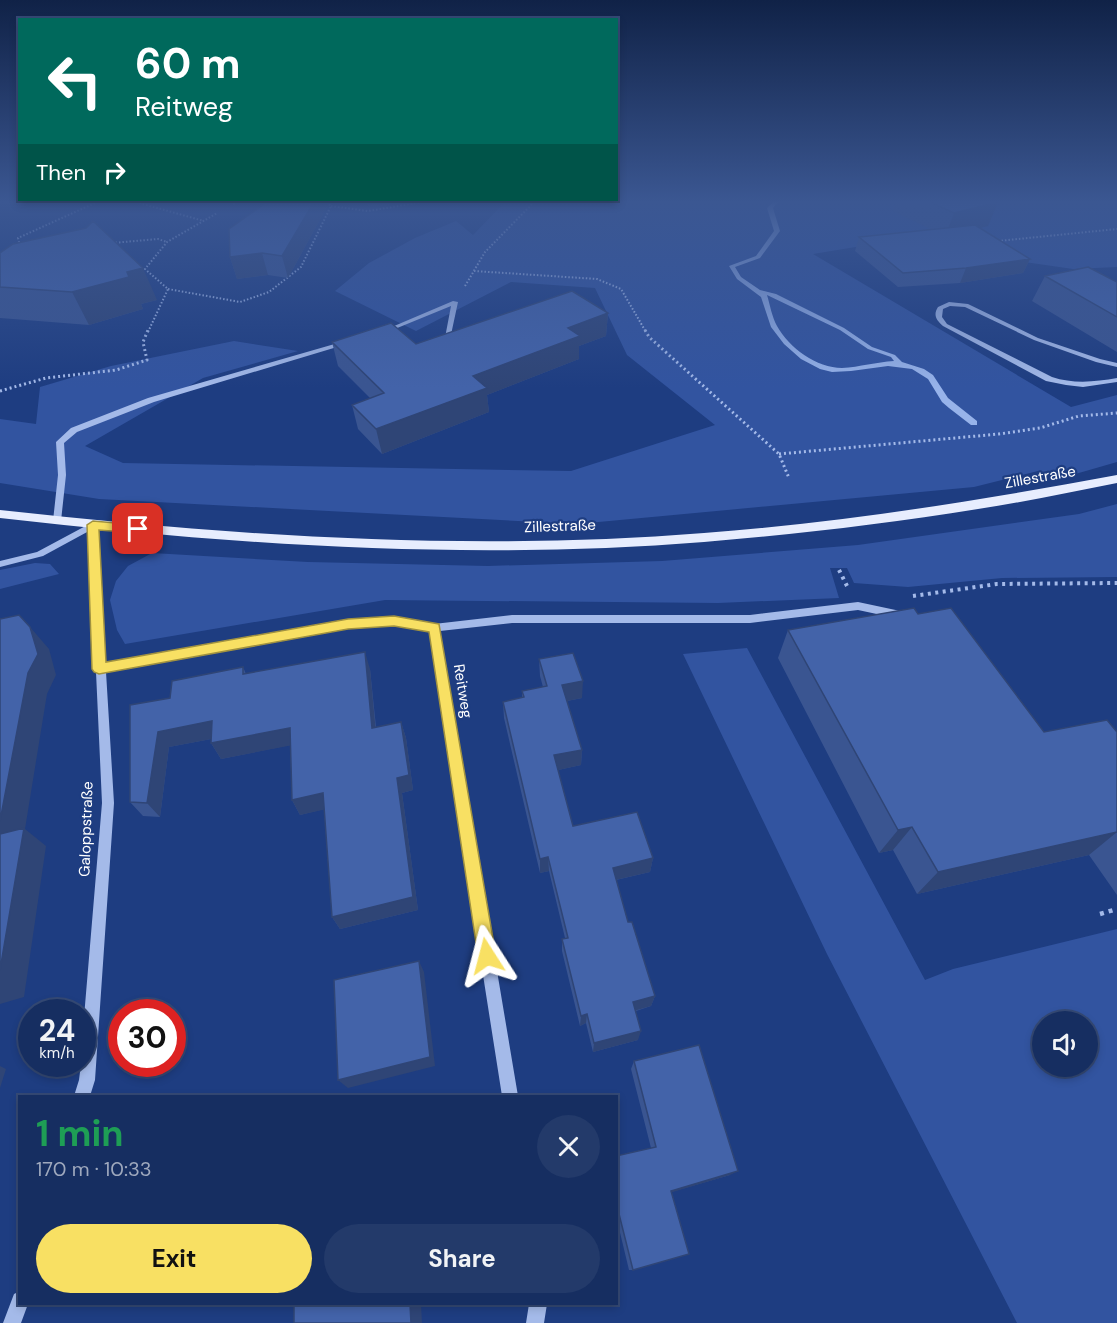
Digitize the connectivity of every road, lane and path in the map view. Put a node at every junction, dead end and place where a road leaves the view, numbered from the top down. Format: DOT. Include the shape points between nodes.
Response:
graph roads {
  1 [pos="150,264"];
  2 [pos="303,264"];
  3 [pos="478,264"];
  4 [pos="168,289"];
  5 [pos="372,335"];
  6 [pos="351,341"];
  7 [pos="447,343"];
  8 [pos="1117,365"];
  9 [pos="1117,380"];
  10 [pos="0,391"];
  11 [pos="1117,413"];
  12 [pos="779,454"];
  13 [pos="789,478"];
  14 [pos="1117,479"];
  15 [pos="0,514"];
  16 [pos="57,521"];
  17 [pos="93,525"];
  18 [pos="0,564"];
  19 [pos="1117,583"];
  20 [pos="903,598"];
  21 [pos="919,621"];
  22 [pos="435,628"];
  23 [pos="99,669"];
  24 [pos="1117,909"];
  25 [pos="1100,914"];
  26 [pos="82,1095"];
  27 [pos="510,1095"];
  28 [pos="18,1305"];
  29 [pos="538,1305"];
  30 [pos="12,1323"];
  31 [pos="535,1323"];
  1 -- 4 [label="path" via="145,270"];
  2 -- 4 [label="path" via="269,292 240,302"];
  3 -- 12 [label="path" via="474,271 597,279 616,286 630,300 649,337"];
  4 -- 10 [label="path" via="143,342 147,360 116,370 46,378"];
  5 -- 7 [label="street" via="455,302"];
  6 -- 16 [label="street" via="151,400 74,430 60,442 62,475"];
  8 -- 9 [label="street" via="1036,339 966,305 949,304 938,313 938,319 945,325 1049,379 1090,385"];
  11 -- 12 [label="path" via="1079,416 1040,428 980,436"];
  12 -- 13 [label="path"];
  14 -- 17 [label="main road, Zillestraße" via="888,519 738,535 598,542 456,546 294,541"];
  15 -- 16 [label="main road, Zillestraße"];
  16 -- 17 [label="main road, Zillestraße"];
  17 -- 18 [label="street" via="40,554"];
  17 -- 23 [label="street, Galoppstraße"];
  19 -- 20 [label="path" via="997,584"];
  21 -- 22 [label="street" via="858,606 750,619 512,619"];
  22 -- 23 [label="street" via="394,621 348,624"];
  22 -- 27 [label="street, Reitweg"];
  23 -- 26 [label="street, Galoppstraße" via="108,803 87,1080"];
  24 -- 25 [label="path"];
  28 -- 30 [label="street"];
  29 -- 31 [label="street"];
}
